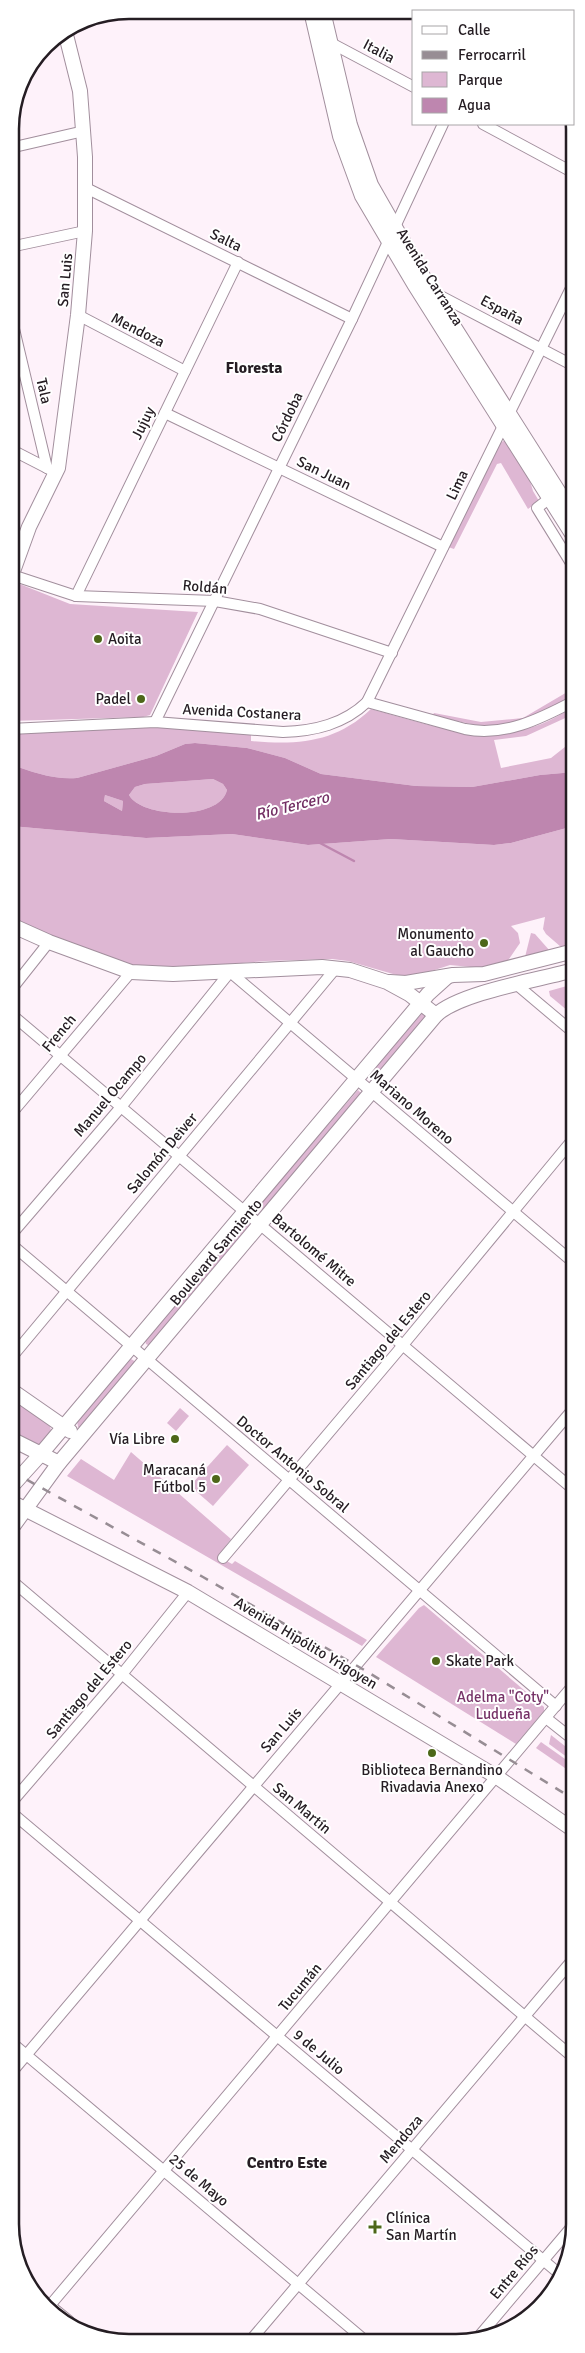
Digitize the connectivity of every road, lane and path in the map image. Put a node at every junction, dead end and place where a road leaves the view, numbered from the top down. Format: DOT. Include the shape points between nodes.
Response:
graph roads {
  1 [pos="313,19"];
  2 [pos="325,19"];
  3 [pos="67,37"];
  4 [pos="331,43"];
  5 [pos="412,86"];
  6 [pos="443,125"];
  7 [pos="485,125"];
  8 [pos="84,131"];
  9 [pos="19,146"];
  10 [pos="566,169"];
  11 [pos="86,188"];
  12 [pos="85,230"];
  13 [pos="391,233"];
  14 [pos="19,245"];
  15 [pos="238,262"];
  16 [pos="414,284"];
  17 [pos="432,292"];
  18 [pos="566,298"];
  19 [pos="473,312"];
  20 [pos="78,316"];
  21 [pos="352,318"];
  22 [pos="460,335"];
  23 [pos="19,348"];
  24 [pos="542,348"];
  25 [pos="566,362"];
  26 [pos="185,371"];
  27 [pos="165,413"];
  28 [pos="506,419"];
  29 [pos="19,454"];
  30 [pos="278,468"];
  31 [pos="52,470"];
  32 [pos="550,498"];
  33 [pos="566,505"];
  34 [pos="566,524"];
  35 [pos="29,527"];
  36 [pos="19,539"];
  37 [pos="443,547"];
  38 [pos="19,553"];
  39 [pos="566,555"];
  40 [pos="19,577"];
  41 [pos="76,596"];
  42 [pos="215,601"];
  43 [pos="392,653"];
  44 [pos="368,702"];
  45 [pos="566,705"];
  46 [pos="155,722"];
  47 [pos="19,729"];
  48 [pos="19,929"];
  49 [pos="49,942"];
  50 [pos="566,953"];
  51 [pos="549,958"];
  52 [pos="336,968"];
  53 [pos="131,972"];
  54 [pos="230,972"];
  55 [pos="566,972"];
  56 [pos="554,975"];
  57 [pos="452,976"];
  58 [pos="19,980"];
  59 [pos="387,982"];
  60 [pos="517,985"];
  61 [pos="421,1003"];
  62 [pos="453,1003"];
  63 [pos="436,1016"];
  64 [pos="19,1021"];
  65 [pos="291,1022"];
  66 [pos="566,1026"];
  67 [pos="60,1056"];
  68 [pos="356,1079"];
  69 [pos="372,1092"];
  70 [pos="19,1105"];
  71 [pos="121,1107"];
  72 [pos="566,1148"];
  73 [pos="179,1156"];
  74 [pos="244,1211"];
  75 [pos="513,1213"];
  76 [pos="260,1225"];
  77 [pos="19,1227"];
  78 [pos="19,1251"];
  79 [pos="566,1256"];
  80 [pos="67,1291"];
  81 [pos="403,1345"];
  82 [pos="132,1346"];
  83 [pos="19,1348"];
  84 [pos="147,1359"];
  85 [pos="19,1395"];
  86 [pos="566,1418"];
  87 [pos="64,1426"];
  88 [pos="80,1438"];
  89 [pos="19,1443"];
  90 [pos="40,1455"];
  91 [pos="534,1456"];
  92 [pos="59,1463"];
  93 [pos="19,1479"];
  94 [pos="289,1481"];
  95 [pos="566,1483"];
  96 [pos="19,1506"];
  97 [pos="26,1509"];
  98 [pos="19,1518"];
  99 [pos="223,1558"];
  100 [pos="19,1587"];
  101 [pos="188,1592"];
  102 [pos="420,1592"];
  103 [pos="123,1674"];
  104 [pos="343,1683"];
  105 [pos="566,1693"];
  106 [pos="556,1706"];
  107 [pos="546,1718"];
  108 [pos="566,1734"];
  109 [pos="497,1777"];
  110 [pos="254,1786"];
  111 [pos="19,1794"];
  112 [pos="19,1819"];
  113 [pos="566,1825"];
  114 [pos="391,1902"];
  115 [pos="140,1920"];
  116 [pos="566,1968"];
  117 [pos="524,2017"];
  118 [pos="278,2036"];
  119 [pos="19,2048"];
  120 [pos="566,2052"];
  121 [pos="26,2054"];
  122 [pos="19,2063"];
  123 [pos="412,2149"];
  124 [pos="164,2170"];
  125 [pos="566,2234"];
  126 [pos="544,2260"];
  127 [pos="556,2271"];
  128 [pos="298,2284"];
  129 [pos="52,2303"];
  130 [pos="483,2331"];
  131 [pos="256,2334"];
  132 [pos="357,2334"];
  1 -- 13 [label="main road, Avenida Carranza" via="347,158 362,196"];
  2 -- 4 [label="main road, Avenida Carranza"];
  3 -- 8 [label="main road, San Luis" via="80,91"];
  4 -- 5 [label="street, Italia"];
  4 -- 13 [label="main road, Avenida Carranza" via="358,154"];
  6 -- 13 [label="street, Córdoba"];
  7 -- 10 [label="street"];
  8 -- 9 [label="street"];
  8 -- 11 [label="main road, San Luis"];
  11 -- 12 [label="main road, San Luis"];
  11 -- 15 [label="street, Salta"];
  12 -- 14 [label="street"];
  12 -- 20 [label="main road, San Luis"];
  13 -- 16 [label="main road, Avenida Carranza"];
  13 -- 17 [label="main road, Avenida Carranza"];
  13 -- 21 [label="street, Córdoba"];
  15 -- 21 [label="street, Salta"];
  15 -- 26 [label="street, Jujuy"];
  16 -- 17 [label="street, España"];
  16 -- 28 [label="main road, Avenida Carranza"];
  17 -- 19 [label="street, España"];
  17 -- 22 [label="main road, Avenida Carranza"];
  18 -- 24 [label="street, Lima"];
  19 -- 22 [label="street" via="457,316 456,327"];
  19 -- 24 [label="street, España"];
  20 -- 26 [label="street, Mendoza"];
  20 -- 31 [label="main road, San Luis" via="60,460"];
  21 -- 30 [label="street, Córdoba"];
  22 -- 28 [label="main road, Avenida Carranza"];
  23 -- 31 [label="street, Tala"];
  24 -- 25 [label="street, España"];
  24 -- 28 [label="street, Lima"];
  26 -- 27 [label="street, Jujuy"];
  27 -- 30 [label="street, San Juan"];
  27 -- 41 [label="street, Jujuy"];
  28 -- 32 [label="main road, Avenida Carranza"];
  28 -- 33 [label="main road, Avenida Carranza"];
  28 -- 37 [label="street, Lima"];
  29 -- 31 [label="street"];
  30 -- 37 [label="street, San Juan"];
  30 -- 42 [label="street, Córdoba"];
  31 -- 35 [label="main road, San Luis"];
  32 -- 34 [label="main road, Avenida Carranza"];
  32 -- 39 [label="street" via="537,508"];
  35 -- 36 [label="main road, San Luis"];
  35 -- 38 [label="main road, San Luis"];
  37 -- 43 [label="street, Lima"];
  40 -- 41 [label="street, Roldán"];
  41 -- 42 [label="street, Roldán"];
  42 -- 43 [label="street, Roldán" via="260,609"];
  42 -- 46 [label="street, Córdoba"];
  43 -- 44 [label="street, Lima"];
  44 -- 45 [label="street" via="478,731 530,724"];
  44 -- 46 [label="street, Avenida Costanera" via="334,724 302,731"];
  46 -- 47 [label="street, Avenida Costanera"];
  48 -- 49 [label="main road"];
  49 -- 53 [label="main road"];
  49 -- 58 [label="street"];
  50 -- 51 [label="main road"];
  51 -- 56 [label="main road"];
  51 -- 57 [label="main road" via="484,974"];
  52 -- 54 [label="main road"];
  52 -- 59 [label="main road"];
  52 -- 65 [label="street, Salomón Deiver"];
  53 -- 54 [label="main road"];
  53 -- 67 [label="street, French"];
  54 -- 65 [label="street, Mariano Moreno"];
  54 -- 71 [label="street, Manuel Ocampo"];
  55 -- 56 [label="main road"];
  56 -- 60 [label="main road"];
  57 -- 59 [label="main road" via="406,983"];
  57 -- 61 [label="main road, Boulevard Sarmiento" via="434,987"];
  57 -- 62 [label="main road" via="458,993"];
  59 -- 61 [label="main road"];
  60 -- 62 [label="main road"];
  60 -- 66 [label="street"];
  61 -- 63 [label="main road"];
  61 -- 68 [label="main road, Boulevard Sarmiento"];
  62 -- 63 [label="main road, Boulevard Sarmiento"];
  63 -- 69 [label="main road, Boulevard Sarmiento"];
  64 -- 67 [label="street, Bartolomé Mitre"];
  65 -- 68 [label="street, Mariano Moreno"];
  65 -- 73 [label="street, Salomón Deiver"];
  67 -- 70 [label="street, French"];
  67 -- 71 [label="street, Bartolomé Mitre"];
  68 -- 69 [label="street, Mariano Moreno"];
  68 -- 74 [label="main road, Boulevard Sarmiento"];
  69 -- 75 [label="street, Mariano Moreno"];
  69 -- 76 [label="main road, Boulevard Sarmiento"];
  71 -- 73 [label="street, Bartolomé Mitre"];
  71 -- 77 [label="street, Manuel Ocampo"];
  72 -- 75 [label="street, Santiago del Estero"];
  73 -- 74 [label="street, Bartolomé Mitre"];
  73 -- 80 [label="street, Salomón Deiver"];
  74 -- 76 [label="street, Bartolomé Mitre"];
  74 -- 82 [label="main road, Boulevard Sarmiento"];
  75 -- 79 [label="street, Mariano Moreno"];
  75 -- 81 [label="street, Santiago del Estero"];
  76 -- 81 [label="street, Bartolomé Mitre"];
  76 -- 84 [label="main road, Boulevard Sarmiento"];
  78 -- 80 [label="street, Doctor Antonio Sobral"];
  80 -- 82 [label="street, Doctor Antonio Sobral"];
  80 -- 83 [label="street, Salomón Deiver"];
  81 -- 91 [label="street, Bartolomé Mitre"];
  81 -- 94 [label="street, Santiago del Estero"];
  82 -- 84 [label="street, Doctor Antonio Sobral"];
  82 -- 87 [label="main road, Boulevard Sarmiento"];
  84 -- 88 [label="main road, Boulevard Sarmiento"];
  84 -- 94 [label="street, Doctor Antonio Sobral"];
  85 -- 87 [label="main road"];
  86 -- 91 [label="street, San Luis"];
  87 -- 88 [label="main road"];
  87 -- 90 [label="main road, Boulevard Sarmiento"];
  88 -- 92 [label="main road, Boulevard Sarmiento"];
  89 -- 90 [label="main road"];
  90 -- 92 [label="main road"];
  90 -- 93 [label="main road, Boulevard Sarmiento"];
  91 -- 95 [label="street, Bartolomé Mitre"];
  91 -- 102 [label="street, San Luis"];
  92 -- 97 [label="main road, Boulevard Sarmiento"];
  94 -- 99 [label="street, Santiago del Estero"];
  94 -- 102 [label="street, Doctor Antonio Sobral"];
  96 -- 97 [label="main road, Avenida Hipólito Yrigoyen"];
  97 -- 98 [label="main road, Boulevard Sarmiento"];
  97 -- 101 [label="main road, Avenida Hipólito Yrigoyen"];
  100 -- 103 [label="street, San Martín"];
  101 -- 103 [label="street, Santiago del Estero"];
  101 -- 104 [label="main road, Avenida Hipólito Yrigoyen"];
  102 -- 104 [label="street, San Luis"];
  102 -- 106 [label="street, Doctor Antonio Sobral"];
  103 -- 110 [label="street, San Martín"];
  103 -- 111 [label="street, Santiago del Estero"];
  104 -- 109 [label="main road, Avenida Hipólito Yrigoyen"];
  104 -- 110 [label="street, San Luis"];
  105 -- 106 [label="street, Tucumán"];
  106 -- 107 [label="street, Tucumán"];
  107 -- 108 [label="street"];
  107 -- 109 [label="street, Tucumán"];
  109 -- 113 [label="main road, Avenida Hipólito Yrigoyen"];
  109 -- 114 [label="street, Tucumán"];
  110 -- 114 [label="street, San Martín"];
  110 -- 115 [label="street, San Luis"];
  112 -- 115 [label="street, 9 de Julio"];
  114 -- 117 [label="street, San Martín"];
  114 -- 118 [label="street, Tucumán"];
  115 -- 118 [label="street, 9 de Julio"];
  115 -- 121 [label="street, San Luis"];
  116 -- 117 [label="street, Mendoza"];
  117 -- 120 [label="street, San Martín"];
  117 -- 123 [label="street, Mendoza"];
  118 -- 123 [label="street, 9 de Julio"];
  118 -- 124 [label="street, Tucumán"];
  119 -- 121 [label="street, 25 de Mayo"];
  121 -- 122 [label="street, San Luis"];
  121 -- 124 [label="street, 25 de Mayo"];
  123 -- 126 [label="street, 9 de Julio"];
  123 -- 128 [label="street, Mendoza"];
  124 -- 128 [label="street, 25 de Mayo"];
  124 -- 129 [label="street, Tucumán"];
  125 -- 126 [label="street, Entre Ríos"];
  126 -- 127 [label="street, 9 de Julio"];
  126 -- 130 [label="street, Entre Ríos"];
  128 -- 131 [label="street, Mendoza"];
  128 -- 132 [label="street, 25 de Mayo"];
}
